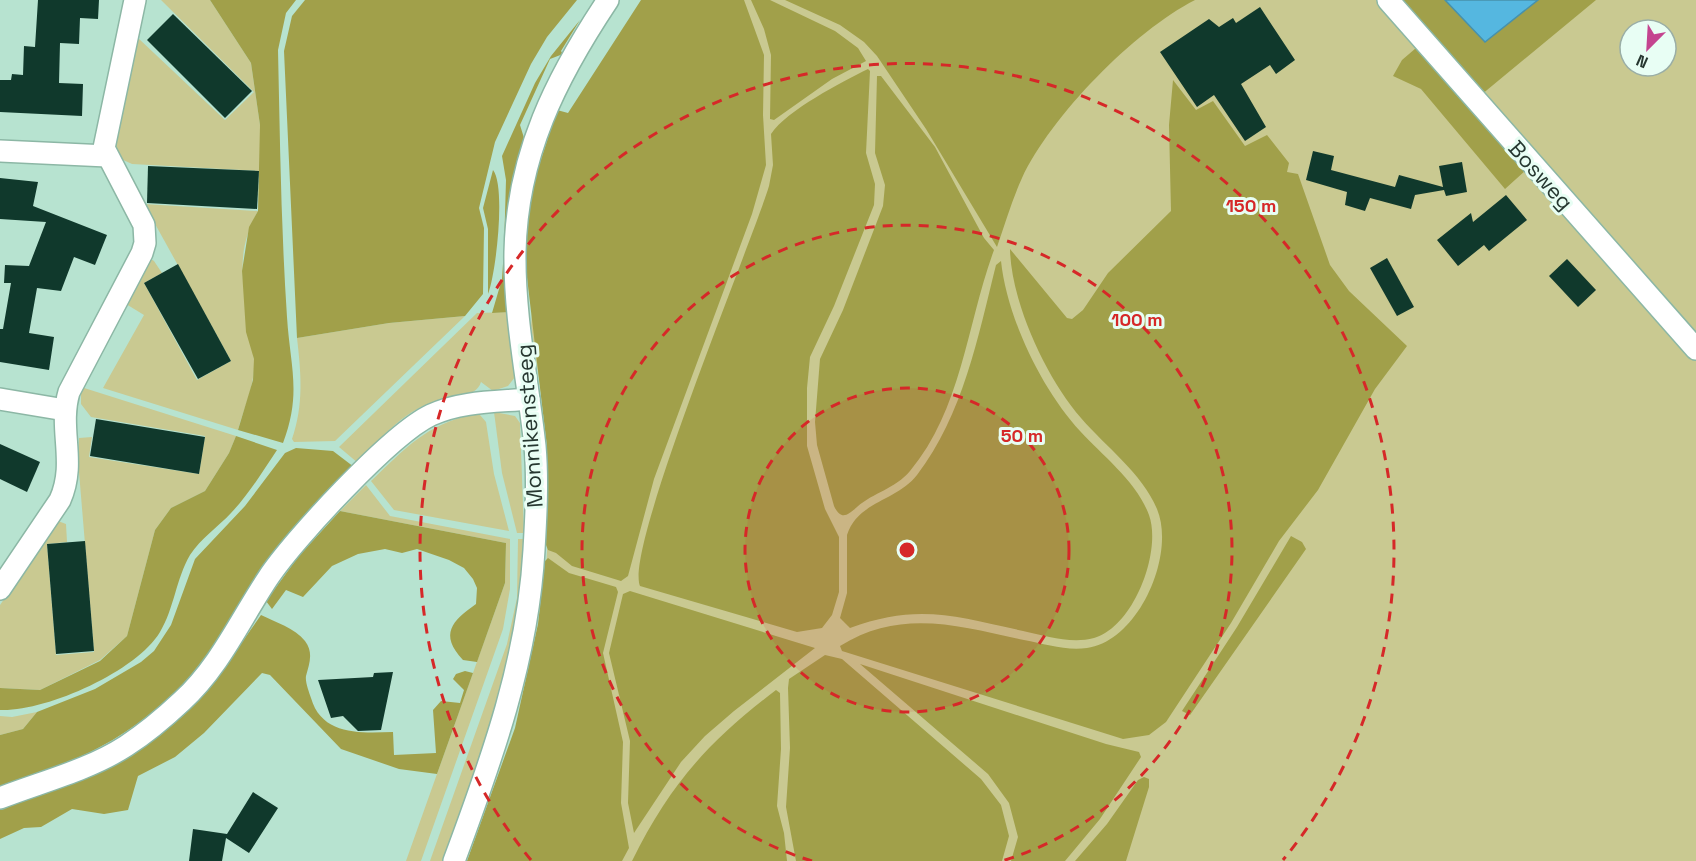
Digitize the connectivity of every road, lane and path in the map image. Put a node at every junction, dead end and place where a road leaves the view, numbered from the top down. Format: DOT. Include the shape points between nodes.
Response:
graph roads {
  1 [pos="135,0"];
  2 [pos="608,0"];
  3 [pos="1388,0"];
  4 [pos="0,151"];
  5 [pos="107,156"];
  6 [pos="1696,349"];
  7 [pos="0,399"];
  8 [pos="529,399"];
  9 [pos="65,410"];
  10 [pos="0,589"];
  11 [pos="0,798"];
  12 [pos="454,861"];
  1 -- 5 [label="street" via="104,139"];
  2 -- 8 [label="street, Monnikensteeg" via="546,107 522,188 515,252"];
  3 -- 6 [label="street, Bosweg"];
  4 -- 5 [label="street"];
  5 -- 9 [label="street" via="144,225 145,243 69,392"];
  7 -- 9 [label="street"];
  8 -- 11 [label="street" via="456,407 411,427 287,553 226,648 184,699 125,746 100,760"];
  8 -- 12 [label="street, Monnikensteeg" via="536,515 527,622 503,725"];
  9 -- 10 [label="street" via="69,457 66,486"];
}
